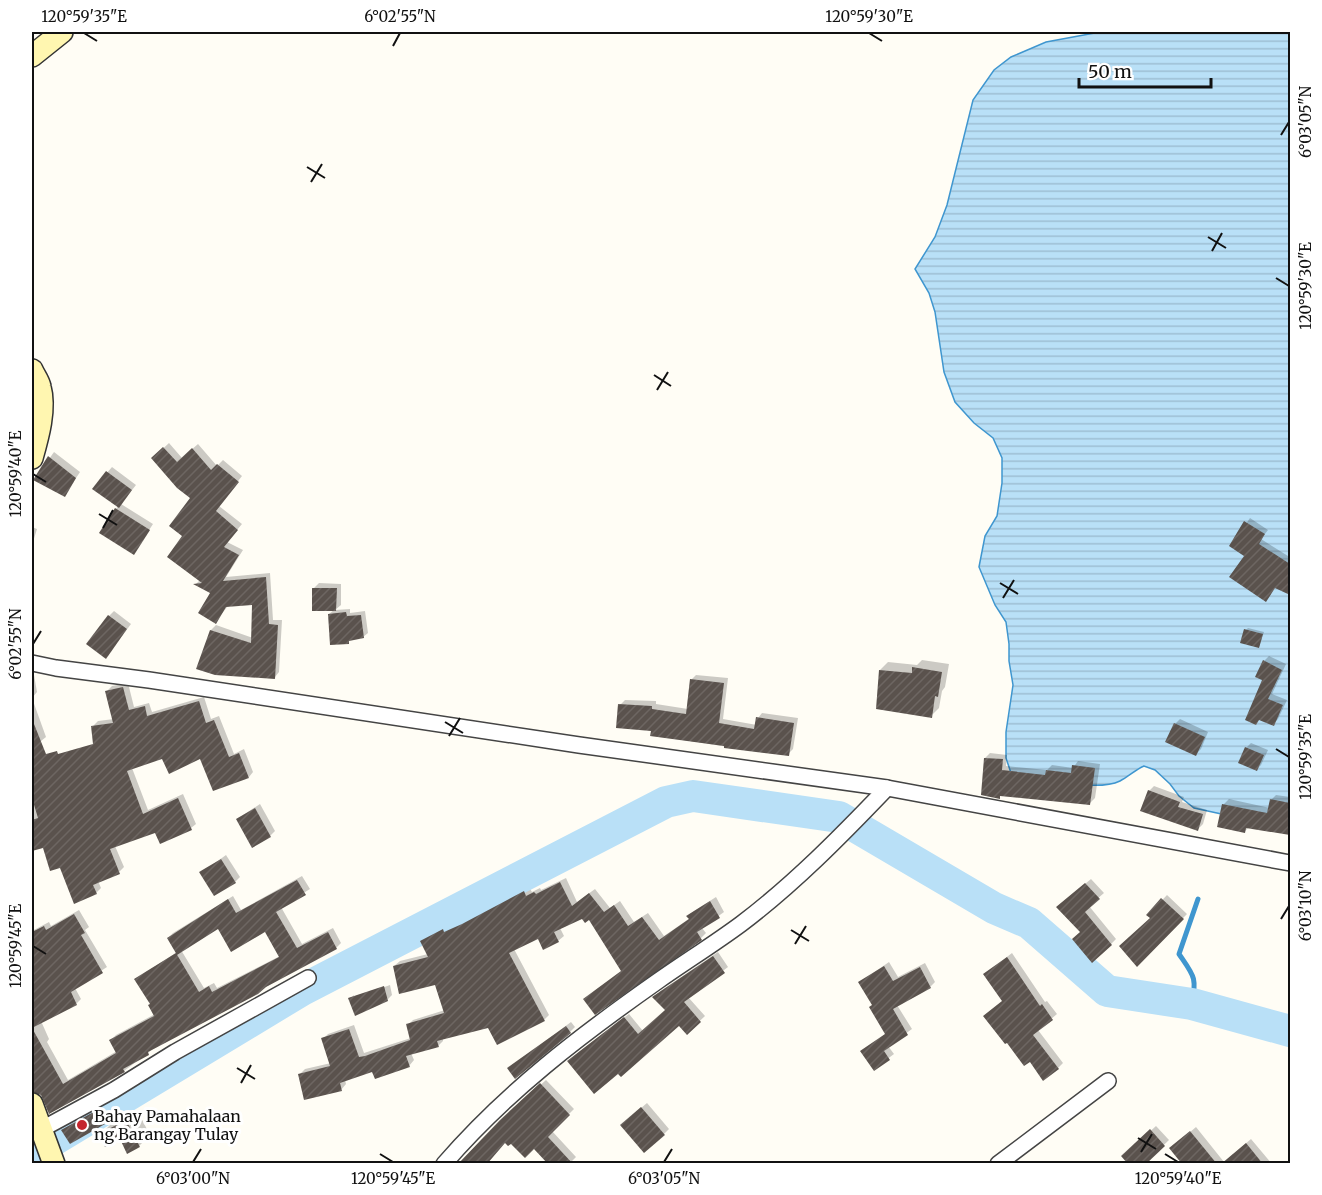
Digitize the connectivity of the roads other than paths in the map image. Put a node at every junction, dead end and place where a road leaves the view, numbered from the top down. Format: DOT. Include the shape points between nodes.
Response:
graph roads {
  1 [pos="62,32"];
  2 [pos="32,56"];
  3 [pos="32,370"];
  4 [pos="32,458"];
  5 [pos="32,663"];
  6 [pos="887,788"];
  7 [pos="1290,863"];
  8 [pos="308,978"];
  9 [pos="1108,1081"];
  10 [pos="32,1104"];
  11 [pos="48,1145"];
  12 [pos="444,1164"];
  13 [pos="998,1164"];
  1 -- 2 [label="street"];
  3 -- 4 [label="street" via="42,399"];
  5 -- 6 [label="street"];
  6 -- 7 [label="street"];
  6 -- 12 [label="street" via="787,887 517,1088"];
  8 -- 11 [label="street" via="114,1090"];
  9 -- 13 [label="street"];
  10 -- 11 [label="street"];
}
